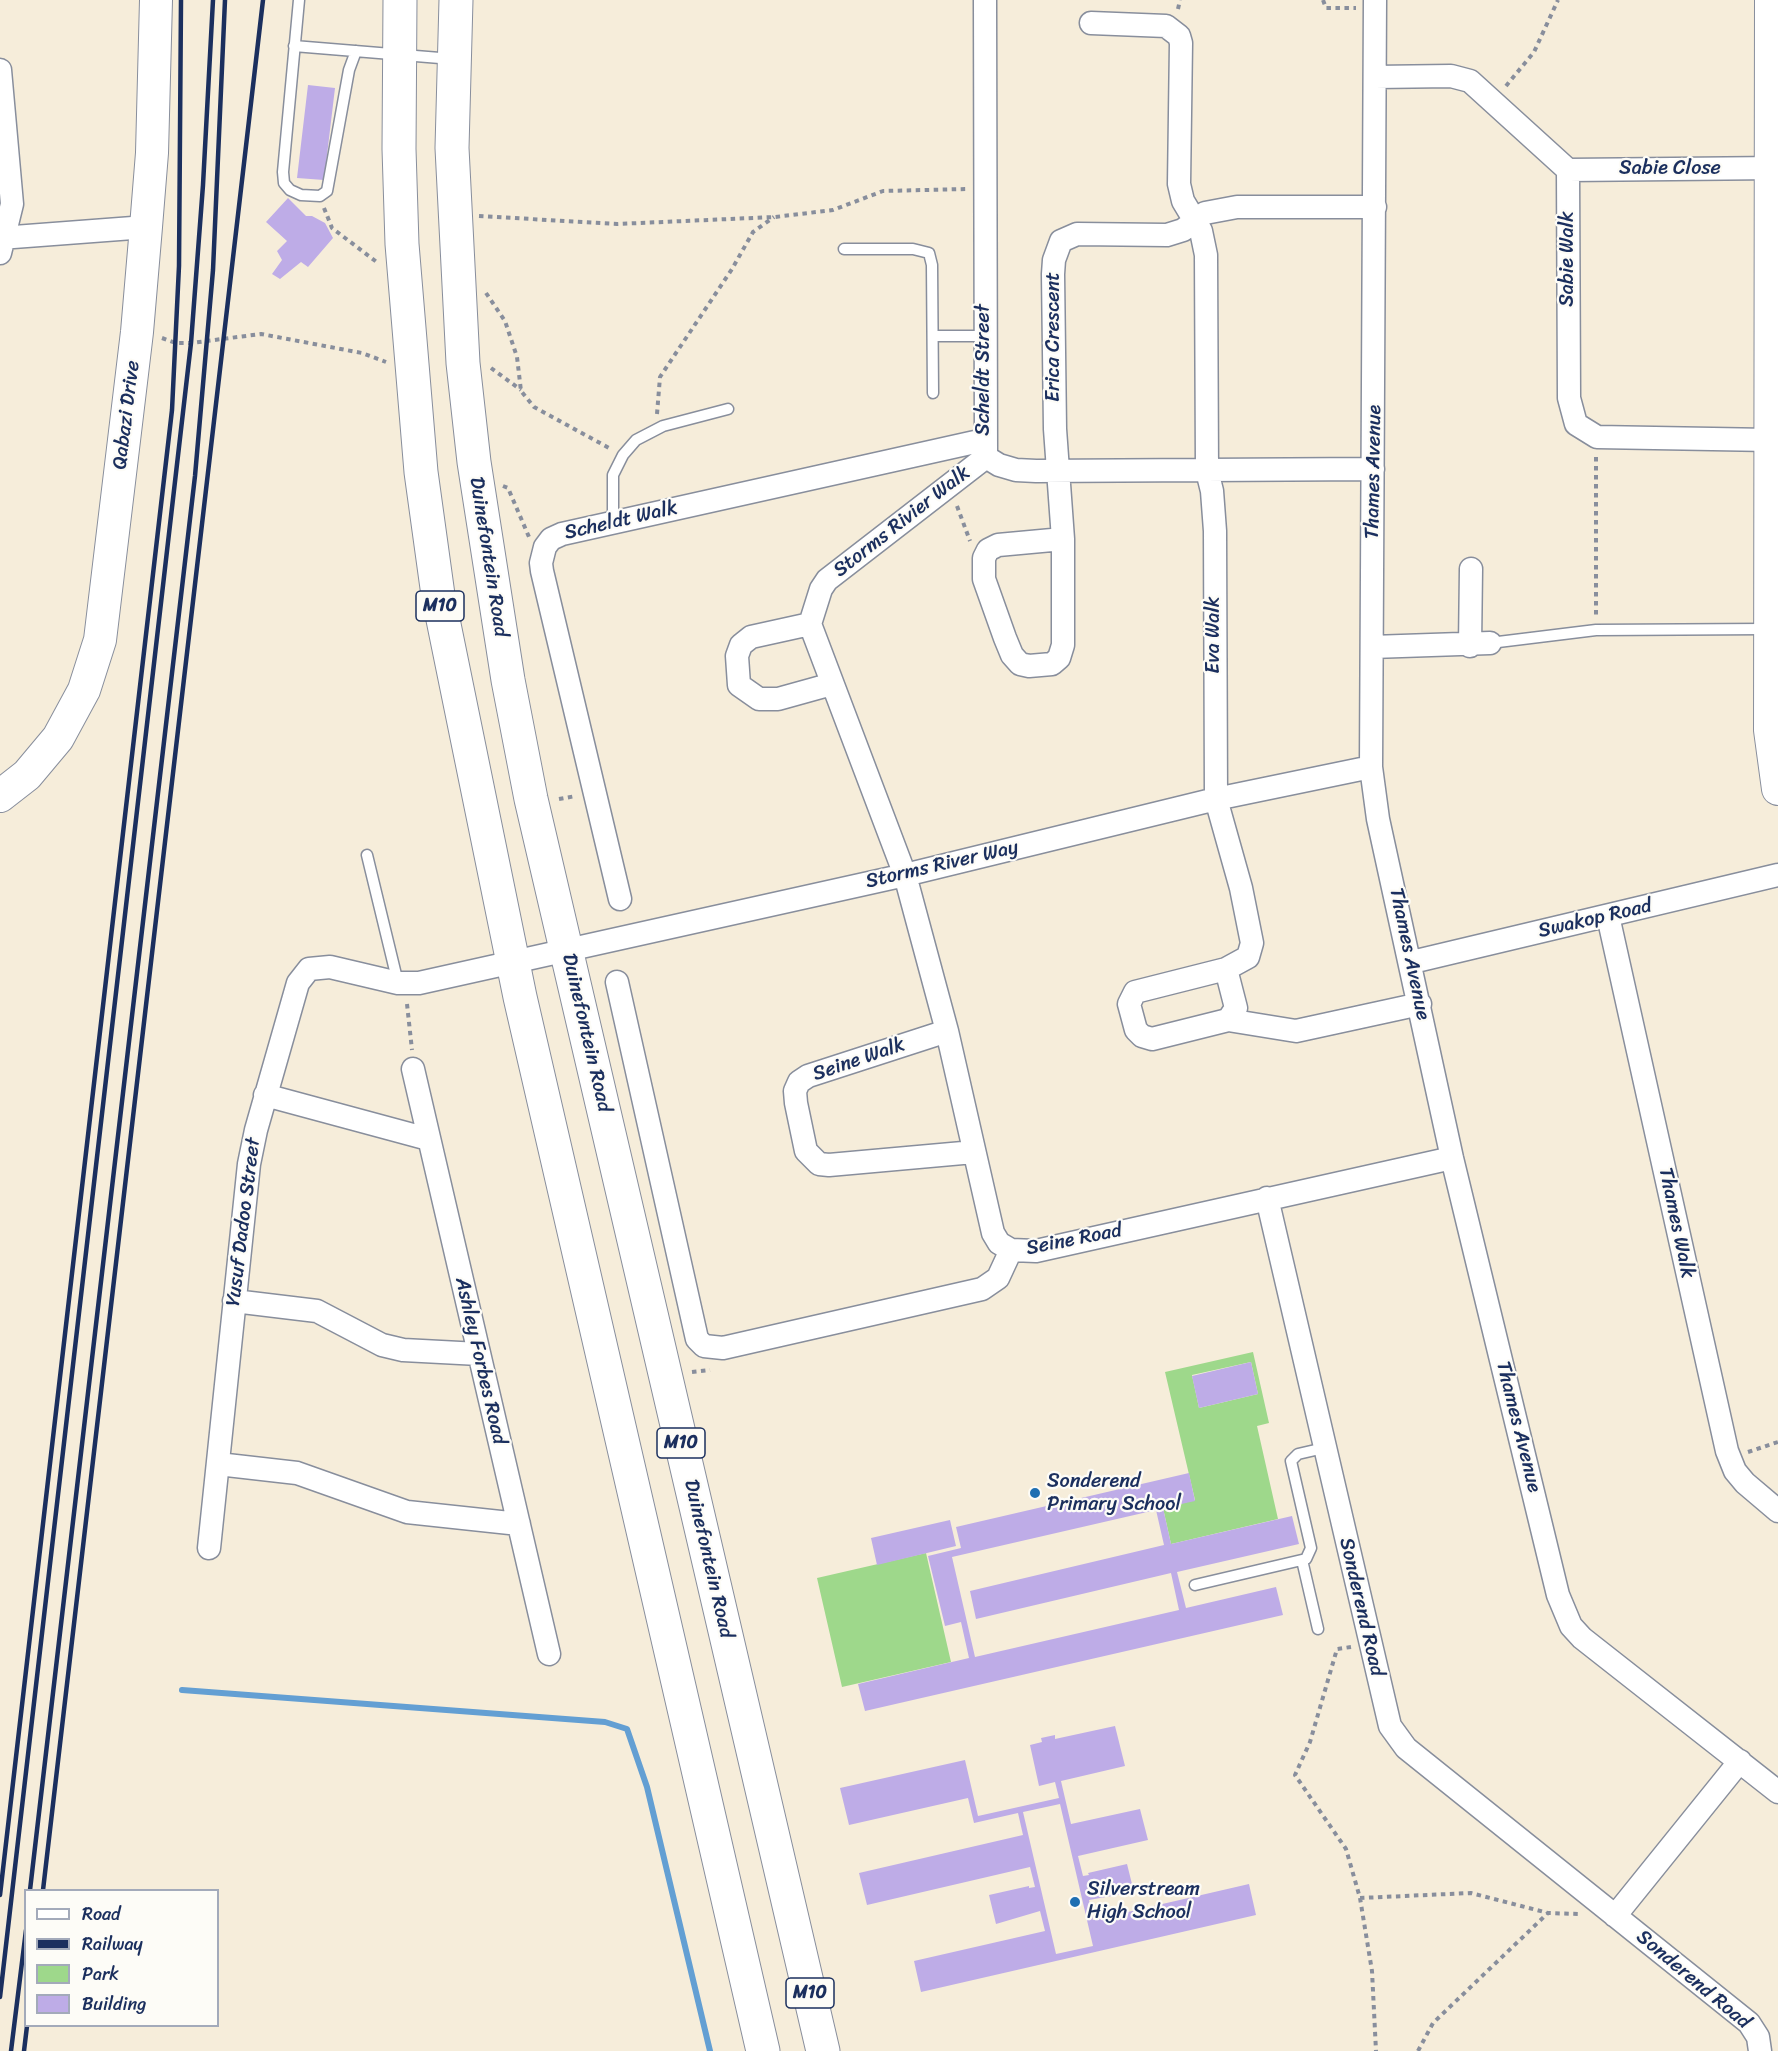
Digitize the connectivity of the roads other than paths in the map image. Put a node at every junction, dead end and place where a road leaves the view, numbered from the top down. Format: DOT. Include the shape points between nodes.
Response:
graph roads {
  1 [pos="156,0"];
  2 [pos="298,0"];
  3 [pos="400,0"];
  4 [pos="456,0"];
  5 [pos="985,0"];
  6 [pos="1771,0"];
  7 [pos="1375,4"];
  8 [pos="1091,23"];
  9 [pos="294,46"];
  10 [pos="356,51"];
  11 [pos="399,55"];
  12 [pos="453,59"];
  13 [pos="0,70"];
  14 [pos="1375,77"];
  15 [pos="1775,168"];
  16 [pos="1568,170"];
  17 [pos="1375,207"];
  18 [pos="1196,222"];
  19 [pos="146,227"];
  20 [pos="2,243"];
  21 [pos="844,249"];
  22 [pos="934,336"];
  23 [pos="984,336"];
  24 [pos="1774,356"];
  25 [pos="933,393"];
  26 [pos="728,409"];
  27 [pos="1770,440"];
  28 [pos="985,449"];
  29 [pos="1373,469"];
  30 [pos="1058,470"];
  31 [pos="1208,471"];
  32 [pos="613,522"];
  33 [pos="1063,539"];
  34 [pos="1774,553"];
  35 [pos="1471,569"];
  36 [pos="810,624"];
  37 [pos="1770,629"];
  38 [pos="1480,645"];
  39 [pos="1372,647"];
  40 [pos="832,684"];
  41 [pos="1774,730"];
  42 [pos="1371,767"];
  43 [pos="1778,789"];
  44 [pos="0,796"];
  45 [pos="1216,799"];
  46 [pos="367,855"];
  47 [pos="905,875"];
  48 [pos="1778,875"];
  49 [pos="620,899"];
  50 [pos="1608,916"];
  51 [pos="566,951"];
  52 [pos="513,962"];
  53 [pos="1412,962"];
  54 [pos="1226,969"];
  55 [pos="617,982"];
  56 [pos="403,990"];
  57 [pos="1420,1004"];
  58 [pos="1228,1020"];
  59 [pos="947,1031"];
  60 [pos="413,1063"];
  61 [pos="265,1095"];
  62 [pos="428,1138"];
  63 [pos="974,1152"];
  64 [pos="1452,1158"];
  65 [pos="1267,1198"];
  66 [pos="1011,1250"];
  67 [pos="234,1302"];
  68 [pos="479,1354"];
  69 [pos="1324,1448"];
  70 [pos="218,1464"];
  71 [pos="1778,1511"];
  72 [pos="519,1524"];
  73 [pos="209,1548"];
  74 [pos="1302,1560"];
  75 [pos="1195,1585"];
  76 [pos="1318,1629"];
  77 [pos="549,1654"];
  78 [pos="1740,1761"];
  79 [pos="1778,1792"];
  80 [pos="1615,1916"];
  81 [pos="763,2051"];
  82 [pos="823,2051"];
  83 [pos="1760,2051"];
  1 -- 19 [label="street, Qabazi Drive"];
  2 -- 9 [label="lane"];
  3 -- 11 [label="main road, M10"];
  4 -- 12 [label="main road, Duinefontein Road / M10"];
  5 -- 23 [label="street, Scheldt Street"];
  6 -- 15 [label="street"];
  7 -- 14 [label="street, Thames Avenue"];
  8 -- 18 [label="street" via="1155,24 1166,26 1179,36 1179,184 1183,201"];
  9 -- 10 [label="lane"];
  9 -- 10 [label="lane" via="284,183 290,190 312,197 327,191 330,182 348,70"];
  10 -- 11 [label="lane"];
  11 -- 12 [label="lane"];
  11 -- 52 [label="main road, M10" via="402,244 423,483 438,595"];
  12 -- 51 [label="main road, Duinefontein Road / M10" via="455,253 474,462 510,690"];
  13 -- 20 [label="street" via="12,204"];
  14 -- 16 [label="street" via="1462,78 1494,101"];
  14 -- 17 [label="street, Thames Avenue"];
  15 -- 16 [label="street, Sabie Close"];
  15 -- 24 [label="street"];
  16 -- 27 [label="street, Sabie Walk" via="1569,398 1576,424 1597,437"];
  17 -- 18 [label="street" via="1237,207 1205,213"];
  17 -- 29 [label="street, Thames Avenue"];
  18 -- 30 [label="street, Erica Crescent" via="1167,235 1077,234 1068,236 1057,248 1053,274"];
  18 -- 31 [label="street" via="1206,255"];
  19 -- 20 [label="street"];
  19 -- 44 [label="street, Qabazi Drive" via="105,607 94,664 72,717 58,738 27,775"];
  21 -- 22 [label="lane" via="912,249 929,253"];
  22 -- 23 [label="lane"];
  22 -- 25 [label="lane"];
  23 -- 28 [label="street, Scheldt Street"];
  24 -- 27 [label="street"];
  26 -- 32 [label="lane" via="656,430 636,440 622,455 613,475"];
  27 -- 34 [label="street"];
  28 -- 30 [label="street, Scheldt Street" via="999,465 1016,470"];
  28 -- 32 [label="street, Scheldt Walk"];
  28 -- 36 [label="street, Storms Rivier Walk" via="827,580"];
  29 -- 31 [label="street, Scheldt Street"];
  29 -- 39 [label="street, Thames Avenue"];
  30 -- 31 [label="street, Scheldt Street"];
  30 -- 33 [label="street"];
  31 -- 45 [label="street, Eva Walk" via="1215,531"];
  32 -- 49 [label="street, Scheldt Walk" via="551,539 541,563"];
  33 -- 33 [label="street" via="998,545 988,550 984,558 984,579 1012,655 1020,664 1052,664 1059,658 1063,645"];
  34 -- 37 [label="street"];
  35 -- 38 [label="street"];
  36 -- 40 [label="street"];
  36 -- 40 [label="street" via="751,637 741,645 737,656 739,685 759,699 778,699"];
  37 -- 38 [label="lane" via="1596,630"];
  37 -- 41 [label="street"];
  38 -- 39 [label="street"];
  39 -- 42 [label="street, Thames Avenue"];
  40 -- 47 [label="street"];
  41 -- 43 [label="street"];
  42 -- 45 [label="street, Storms River Way"];
  42 -- 53 [label="street, Thames Avenue" via="1378,819"];
  45 -- 47 [label="street, Storms River Way"];
  45 -- 54 [label="street" via="1251,943 1248,957"];
  46 -- 56 [label="lane"];
  47 -- 51 [label="street, Storms River Way"];
  47 -- 59 [label="street, Seine Road"];
  48 -- 50 [label="street, Swakop Road"];
  50 -- 53 [label="street, Swakop Road"];
  50 -- 71 [label="street, Thames Walk" via="1730,1459 1745,1483"];
  51 -- 52 [label="street, Storms River Way"];
  51 -- 82 [label="main road, Duinefontein Road / M10"];
  52 -- 56 [label="street, Yusuf Dadoo Street"];
  52 -- 81 [label="main road, M10"];
  53 -- 57 [label="street, Thames Avenue"];
  54 -- 58 [label="street" via="1236,1008"];
  54 -- 58 [label="street" via="1147,987 1135,992 1130,1004 1136,1030 1152,1039"];
  55 -- 66 [label="street" via="697,1339 705,1346 723,1348 981,1289 998,1278"];
  56 -- 61 [label="street, Yusuf Dadoo Street" via="330,967 318,966 303,974"];
  57 -- 58 [label="street" via="1296,1031"];
  57 -- 64 [label="street, Thames Avenue"];
  59 -- 63 [label="street, Seine Road"];
  59 -- 63 [label="street, Seine Walk" via="808,1076 800,1082 795,1091 796,1103 806,1151 819,1164 829,1165"];
  60 -- 62 [label="street, Ashley Forbes Road"];
  61 -- 62 [label="street"];
  61 -- 67 [label="street, Yusuf Dadoo Street" via="249,1164"];
  62 -- 68 [label="street, Ashley Forbes Road"];
  63 -- 66 [label="street, Seine Road" via="993,1233 999,1243"];
  64 -- 65 [label="street, Seine Road"];
  64 -- 78 [label="street, Thames Avenue" via="1564,1612 1581,1638"];
  65 -- 66 [label="street, Seine Road" via="1036,1251"];
  65 -- 69 [label="street, Sonderend Road"];
  67 -- 68 [label="street" via="316,1311 382,1345 403,1350"];
  67 -- 70 [label="street, Yusuf Dadoo Street"];
  68 -- 72 [label="street, Ashley Forbes Road"];
  69 -- 74 [label="lane" via="1298,1454 1292,1461 1311,1548 1309,1556"];
  69 -- 80 [label="street, Sonderend Road" via="1387,1720 1406,1748"];
  70 -- 72 [label="street" via="297,1473 407,1512"];
  70 -- 73 [label="street, Yusuf Dadoo Street"];
  72 -- 77 [label="street, Ashley Forbes Road"];
  74 -- 75 [label="lane"];
  74 -- 76 [label="lane"];
  78 -- 79 [label="street, Thames Avenue"];
  78 -- 80 [label="street"];
  80 -- 83 [label="street, Sonderend Road" via="1749,2023 1758,2037"];
}
